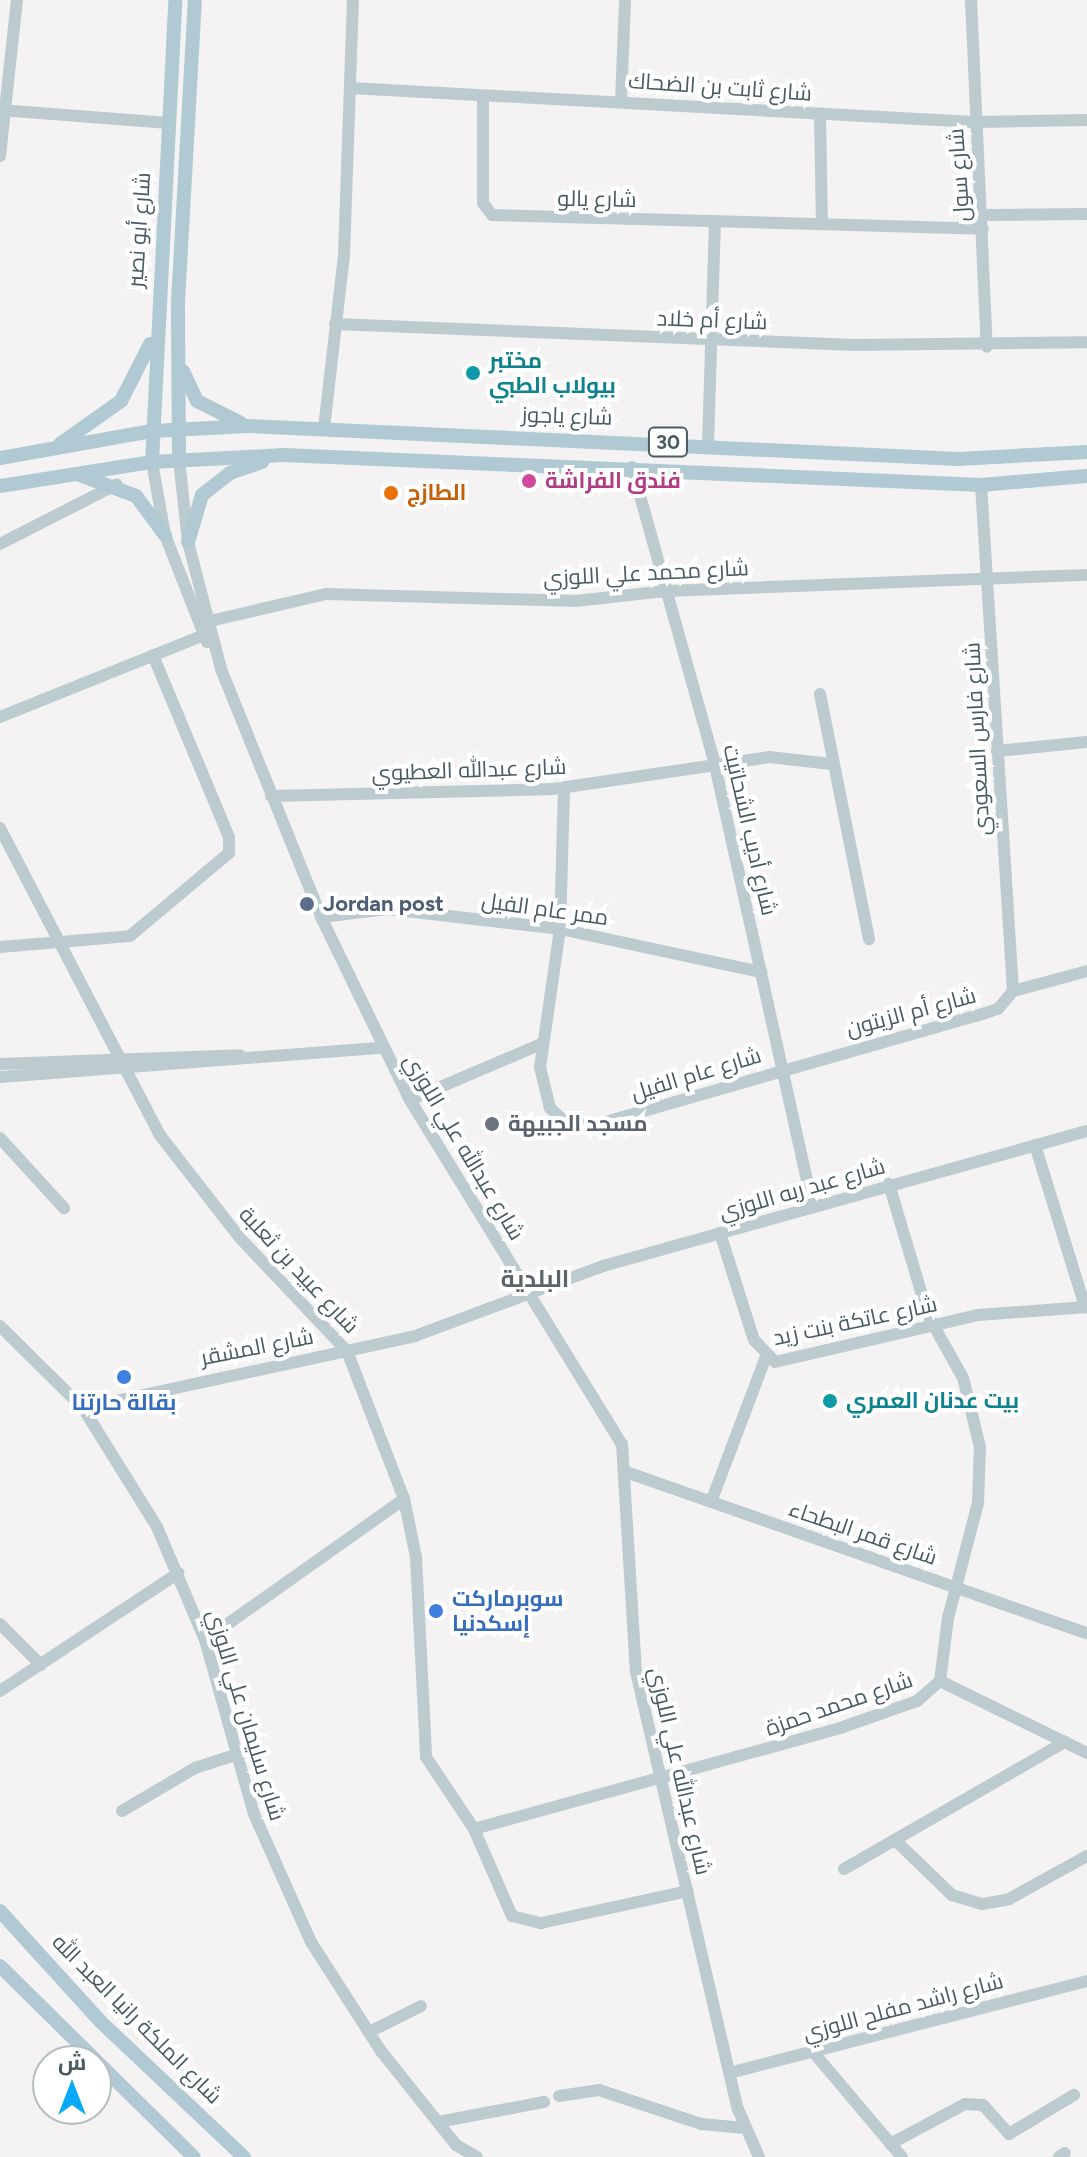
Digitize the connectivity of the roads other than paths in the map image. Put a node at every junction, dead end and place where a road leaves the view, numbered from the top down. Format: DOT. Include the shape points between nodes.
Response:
graph roads {
  1 [pos="17,0"];
  2 [pos="175,0"];
  3 [pos="195,0"];
  4 [pos="353,0"];
  5 [pos="625,0"];
  6 [pos="971,0"];
  7 [pos="350,88"];
  8 [pos="483,98"];
  9 [pos="621,101"];
  10 [pos="3,111"];
  11 [pos="820,114"];
  12 [pos="1087,120"];
  13 [pos="974,122"];
  14 [pos="169,123"];
  15 [pos="0,156"];
  16 [pos="1087,214"];
  17 [pos="715,222"];
  18 [pos="982,222"];
  19 [pos="822,224"];
  20 [pos="335,324"];
  21 [pos="154,333"];
  22 [pos="715,339"];
  23 [pos="1087,342"];
  24 [pos="177,347"];
  25 [pos="987,347"];
  26 [pos="249,426"];
  27 [pos="324,428"];
  28 [pos="179,429"];
  29 [pos="152,431"];
  30 [pos="708,444"];
  31 [pos="0,449"];
  32 [pos="50,449"];
  33 [pos="1087,452"];
  34 [pos="284,455"];
  35 [pos="7,456"];
  36 [pos="179,460"];
  37 [pos="152,462"];
  38 [pos="632,467"];
  39 [pos="61,474"];
  40 [pos="1087,476"];
  41 [pos="117,484"];
  42 [pos="981,485"];
  43 [pos="0,486"];
  44 [pos="165,535"];
  45 [pos="188,542"];
  46 [pos="0,544"];
  47 [pos="1087,575"];
  48 [pos="988,580"];
  49 [pos="667,591"];
  50 [pos="210,621"];
  51 [pos="204,635"];
  52 [pos="153,655"];
  53 [pos="221,669"];
  54 [pos="820,694"];
  55 [pos="0,717"];
  56 [pos="1087,742"];
  57 [pos="997,751"];
  58 [pos="714,761"];
  59 [pos="832,764"];
  60 [pos="564,788"];
  61 [pos="271,796"];
  62 [pos="0,828"];
  63 [pos="321,917"];
  64 [pos="560,929"];
  65 [pos="869,939"];
  66 [pos="59,943"];
  67 [pos="0,947"];
  68 [pos="1087,971"];
  69 [pos="761,972"];
  70 [pos="1013,991"];
  71 [pos="541,1044"];
  72 [pos="381,1048"];
  73 [pos="0,1064"];
  74 [pos="118,1064"];
  75 [pos="783,1067"];
  76 [pos="0,1077"];
  77 [pos="410,1100"];
  78 [pos="1087,1131"];
  79 [pos="0,1138"];
  80 [pos="1035,1145"];
  81 [pos="889,1184"];
  82 [pos="813,1207"];
  83 [pos="64,1208"];
  84 [pos="720,1233"];
  85 [pos="530,1294"];
  86 [pos="1086,1307"];
  87 [pos="934,1324"];
  88 [pos="0,1326"];
  89 [pos="347,1351"];
  90 [pos="765,1359"];
  91 [pos="83,1408"];
  92 [pos="626,1472"];
  93 [pos="404,1499"];
  94 [pos="711,1502"];
  95 [pos="178,1573"];
  96 [pos="957,1587"];
  97 [pos="0,1624"];
  98 [pos="1087,1633"];
  99 [pos="205,1640"];
  100 [pos="41,1665"];
  101 [pos="940,1681"];
  102 [pos="0,1691"];
  103 [pos="1065,1742"];
  104 [pos="1087,1753"];
  105 [pos="235,1755"];
  106 [pos="662,1777"];
  107 [pos="122,1811"];
  108 [pos="474,1829"];
  109 [pos="895,1840"];
  110 [pos="1087,1856"];
  111 [pos="844,1869"];
  112 [pos="688,1891"];
  113 [pos="0,1911"];
  114 [pos="0,1966"];
  115 [pos="1087,1981"];
  116 [pos="421,2006"];
  117 [pos="369,2032"];
  118 [pos="814,2053"];
  119 [pos="729,2073"];
  120 [pos="1074,2095"];
  121 [pos="559,2096"];
  122 [pos="544,2102"];
  123 [pos="438,2122"];
  124 [pos="745,2128"];
  125 [pos="890,2144"];
  126 [pos="194,2157"];
  127 [pos="244,2157"];
  128 [pos="477,2157"];
  129 [pos="759,2157"];
  130 [pos="902,2157"];
  1 -- 10 [label="street"];
  2 -- 14 [label="main road, شارع أبو نصير"];
  3 -- 24 [label="main road, شارع أبو نصير"];
  4 -- 7 [label="street"];
  5 -- 9 [label="street"];
  6 -- 13 [label="street, شارع سول"];
  7 -- 8 [label="street, شارع ثابت بن الضحاك"];
  7 -- 20 [label="street"];
  8 -- 9 [label="street, شارع ثابت بن الضحاك"];
  8 -- 17 [label="street, شارع يالو" via="487,213"];
  9 -- 11 [label="street, شارع ثابت بن الضحاك"];
  10 -- 14 [label="street"];
  10 -- 15 [label="street"];
  11 -- 13 [label="street, شارع ثابت بن الضحاك"];
  11 -- 19 [label="street"];
  12 -- 13 [label="street, شارع ثابت بن الضحاك"];
  13 -- 18 [label="street, شارع سول"];
  14 -- 21 [label="main road, شارع أبو نصير"];
  16 -- 18 [label="street, شارع يالو"];
  17 -- 19 [label="street, شارع يالو"];
  17 -- 22 [label="street"];
  18 -- 19 [label="street, شارع يالو"];
  18 -- 25 [label="street, شارع سول"];
  20 -- 22 [label="street, شارع أم خلاد"];
  20 -- 27 [label="street"];
  21 -- 29 [label="main road, شارع أبو نصير"];
  21 -- 32 [label="main road" via="121,401"];
  22 -- 25 [label="street, شارع أم خلاد"];
  22 -- 30 [label="street"];
  23 -- 25 [label="street, شارع أم خلاد"];
  24 -- 26 [label="main road" via="197,401"];
  24 -- 28 [label="main road, شارع أبو نصير"];
  26 -- 27 [label="main road, شارع ياجوز / 30"];
  26 -- 28 [label="main road, شارع ياجوز / 30"];
  27 -- 30 [label="main road, شارع ياجوز / 30"];
  28 -- 29 [label="main road, شارع ياجوز / 30"];
  28 -- 36 [label="main road, شارع أبو نصير"];
  29 -- 32 [label="main road, شارع ياجوز / 30"];
  29 -- 37 [label="main road, شارع أبو نصير"];
  30 -- 33 [label="main road, شارع ياجوز / 30" via="958,459"];
  31 -- 35 [label="street"];
  32 -- 35 [label="main road, شارع ياجوز / 30"];
  34 -- 36 [label="main road, 30"];
  34 -- 38 [label="main road, 30"];
  34 -- 45 [label="main road" via="216,481 193,510"];
  36 -- 37 [label="main road, 30"];
  36 -- 45 [label="street, شارع عبدالله علي اللوزي"];
  37 -- 39 [label="main road, 30"];
  37 -- 44 [label="street, شارع عبدالله علي اللوزي"];
  38 -- 42 [label="main road, 30"];
  38 -- 49 [label="street, شارع أديب الشحاتيت"];
  39 -- 41 [label="main road"];
  39 -- 43 [label="main road, 30"];
  40 -- 42 [label="main road, 30"];
  41 -- 44 [label="main road" via="153,511"];
  41 -- 46 [label="street"];
  42 -- 48 [label="street, شارع فارس السعودي"];
  44 -- 51 [label="street, شارع عبدالله علي اللوزي"];
  45 -- 50 [label="street, شارع عبدالله علي اللوزي"];
  47 -- 48 [label="street, شارع محمد علي اللوزي"];
  48 -- 49 [label="street, شارع محمد علي اللوزي"];
  48 -- 57 [label="street, شارع فارس السعودي"];
  49 -- 50 [label="street, شارع محمد علي اللوزي" via="576,601 326,594"];
  49 -- 58 [label="street, شارع أديب الشحاتيت"];
  50 -- 53 [label="street, شارع عبدالله علي اللوزي"];
  51 -- 52 [label="street"];
  51 -- 53 [label="street, شارع عبدالله علي اللوزي"];
  52 -- 55 [label="street"];
  52 -- 66 [label="street" via="229,837 229,853 136,934"];
  53 -- 61 [label="street, شارع عبدالله علي اللوزي"];
  54 -- 59 [label="street"];
  56 -- 57 [label="street"];
  57 -- 70 [label="street, شارع فارس السعودي"];
  58 -- 59 [label="street, شارع عبدالله العطيوي" via="816,757"];
  58 -- 60 [label="street, شارع عبدالله العطيوي"];
  58 -- 69 [label="street, شارع أديب الشحاتيت"];
  59 -- 65 [label="street"];
  60 -- 61 [label="street, شارع عبدالله العطيوي"];
  60 -- 64 [label="street, شارع عام الفيل"];
  61 -- 63 [label="street, شارع عبدالله علي اللوزي"];
  62 -- 66 [label="street, شارع عبيد بن ثعلبة"];
  63 -- 64 [label="street, ممر عام الفيل" via="388,909"];
  63 -- 72 [label="street, شارع عبدالله علي اللوزي"];
  64 -- 69 [label="street, ممر عام الفيل"];
  64 -- 71 [label="street, شارع عام الفيل"];
  66 -- 67 [label="street"];
  66 -- 74 [label="street, شارع عبيد بن ثعلبة"];
  68 -- 70 [label="street, شارع أم الزيتون"];
  69 -- 75 [label="street, شارع أديب الشحاتيت"];
  70 -- 75 [label="street, شارع أم الزيتون" via="987,1013"];
  71 -- 75 [label="street, شارع عام الفيل" via="550,1108 580,1126"];
  71 -- 77 [label="street"];
  72 -- 74 [label="street"];
  72 -- 77 [label="street, شارع عبدالله علي اللوزي"];
  73 -- 74 [label="street"];
  74 -- 76 [label="street"];
  74 -- 89 [label="street, شارع عبيد بن ثعلبة" via="198,1187"];
  75 -- 82 [label="street, شارع أديب الشحاتيت"];
  77 -- 85 [label="street, شارع عبدالله علي اللوزي"];
  78 -- 80 [label="street, شارع عبد ربه اللوزي"];
  79 -- 83 [label="street"];
  80 -- 81 [label="street, شارع عبد ربه اللوزي"];
  80 -- 86 [label="street"];
  81 -- 82 [label="street, شارع عبد ربه اللوزي"];
  81 -- 87 [label="street, شارع محمد حمزة"];
  82 -- 84 [label="street, شارع عبد ربه اللوزي"];
  84 -- 85 [label="street, شارع عبد ربه اللوزي"];
  84 -- 90 [label="street, شارع عاتكة بنت زيد"];
  85 -- 89 [label="street, شارع المشقر"];
  85 -- 92 [label="street, شارع عبدالله علي اللوزي" via="619,1437"];
  86 -- 87 [label="street, شارع عاتكة بنت زيد"];
  87 -- 90 [label="street, شارع عاتكة بنت زيد"];
  87 -- 96 [label="street, شارع محمد حمزة" via="963,1378 980,1447 981,1488"];
  88 -- 91 [label="street, شارع سليمان علي اللوزي"];
  89 -- 91 [label="street, شارع المشقر"];
  89 -- 93 [label="street, شارع عبيد بن ثعلبة"];
  90 -- 94 [label="street"];
  91 -- 95 [label="street, شارع سليمان علي اللوزي"];
  92 -- 94 [label="street, شارع قمر البطحاء"];
  92 -- 106 [label="street, شارع عبدالله علي اللوزي" via="629,1628"];
  93 -- 99 [label="street"];
  93 -- 108 [label="street, شارع عبيد بن ثعلبة" via="423,1614 426,1757"];
  94 -- 96 [label="street, شارع قمر البطحاء"];
  95 -- 99 [label="street, شارع سليمان علي اللوزي"];
  95 -- 100 [label="street"];
  96 -- 98 [label="street, شارع قمر البطحاء"];
  96 -- 101 [label="street, شارع محمد حمزة"];
  97 -- 100 [label="street"];
  99 -- 105 [label="street, شارع سليمان علي اللوزي"];
  100 -- 102 [label="street"];
  101 -- 103 [label="street"];
  101 -- 106 [label="street, شارع محمد حمزة" via="917,1701 853,1724"];
  103 -- 104 [label="street"];
  103 -- 109 [label="street"];
  105 -- 107 [label="street" via="195,1768"];
  105 -- 117 [label="street, شارع سليمان علي اللوزي" via="311,1942"];
  106 -- 108 [label="street, شارع محمد حمزة"];
  106 -- 112 [label="street, شارع عبدالله علي اللوزي"];
  108 -- 112 [label="street, شارع عبيد بن ثعلبة" via="512,1916 522,1923"];
  109 -- 110 [label="street" via="952,1895 982,1904 1009,1899"];
  109 -- 111 [label="street"];
  112 -- 119 [label="street, شارع عبدالله علي اللوزي"];
  113 -- 127 [label="main road, شارع الملكة رانيا العبد الله" via="101,2022"];
  114 -- 126 [label="main road"];
  115 -- 118 [label="street, شارع راشد مفلح اللوزي"];
  116 -- 117 [label="street"];
  117 -- 123 [label="street, شارع سليمان علي اللوزي"];
  118 -- 119 [label="street, شارع راشد مفلح اللوزي"];
  118 -- 125 [label="street"];
  119 -- 124 [label="street, شارع عبدالله علي اللوزي"];
  120 -- 125 [label="street" via="1009,2134 983,2105 965,2104"];
  121 -- 124 [label="street" via="599,2090 701,2124"];
  122 -- 123 [label="street"];
  123 -- 128 [label="street, شارع سليمان علي اللوزي"];
  124 -- 129 [label="street, شارع عبدالله علي اللوزي"];
  125 -- 130 [label="street"];
}
